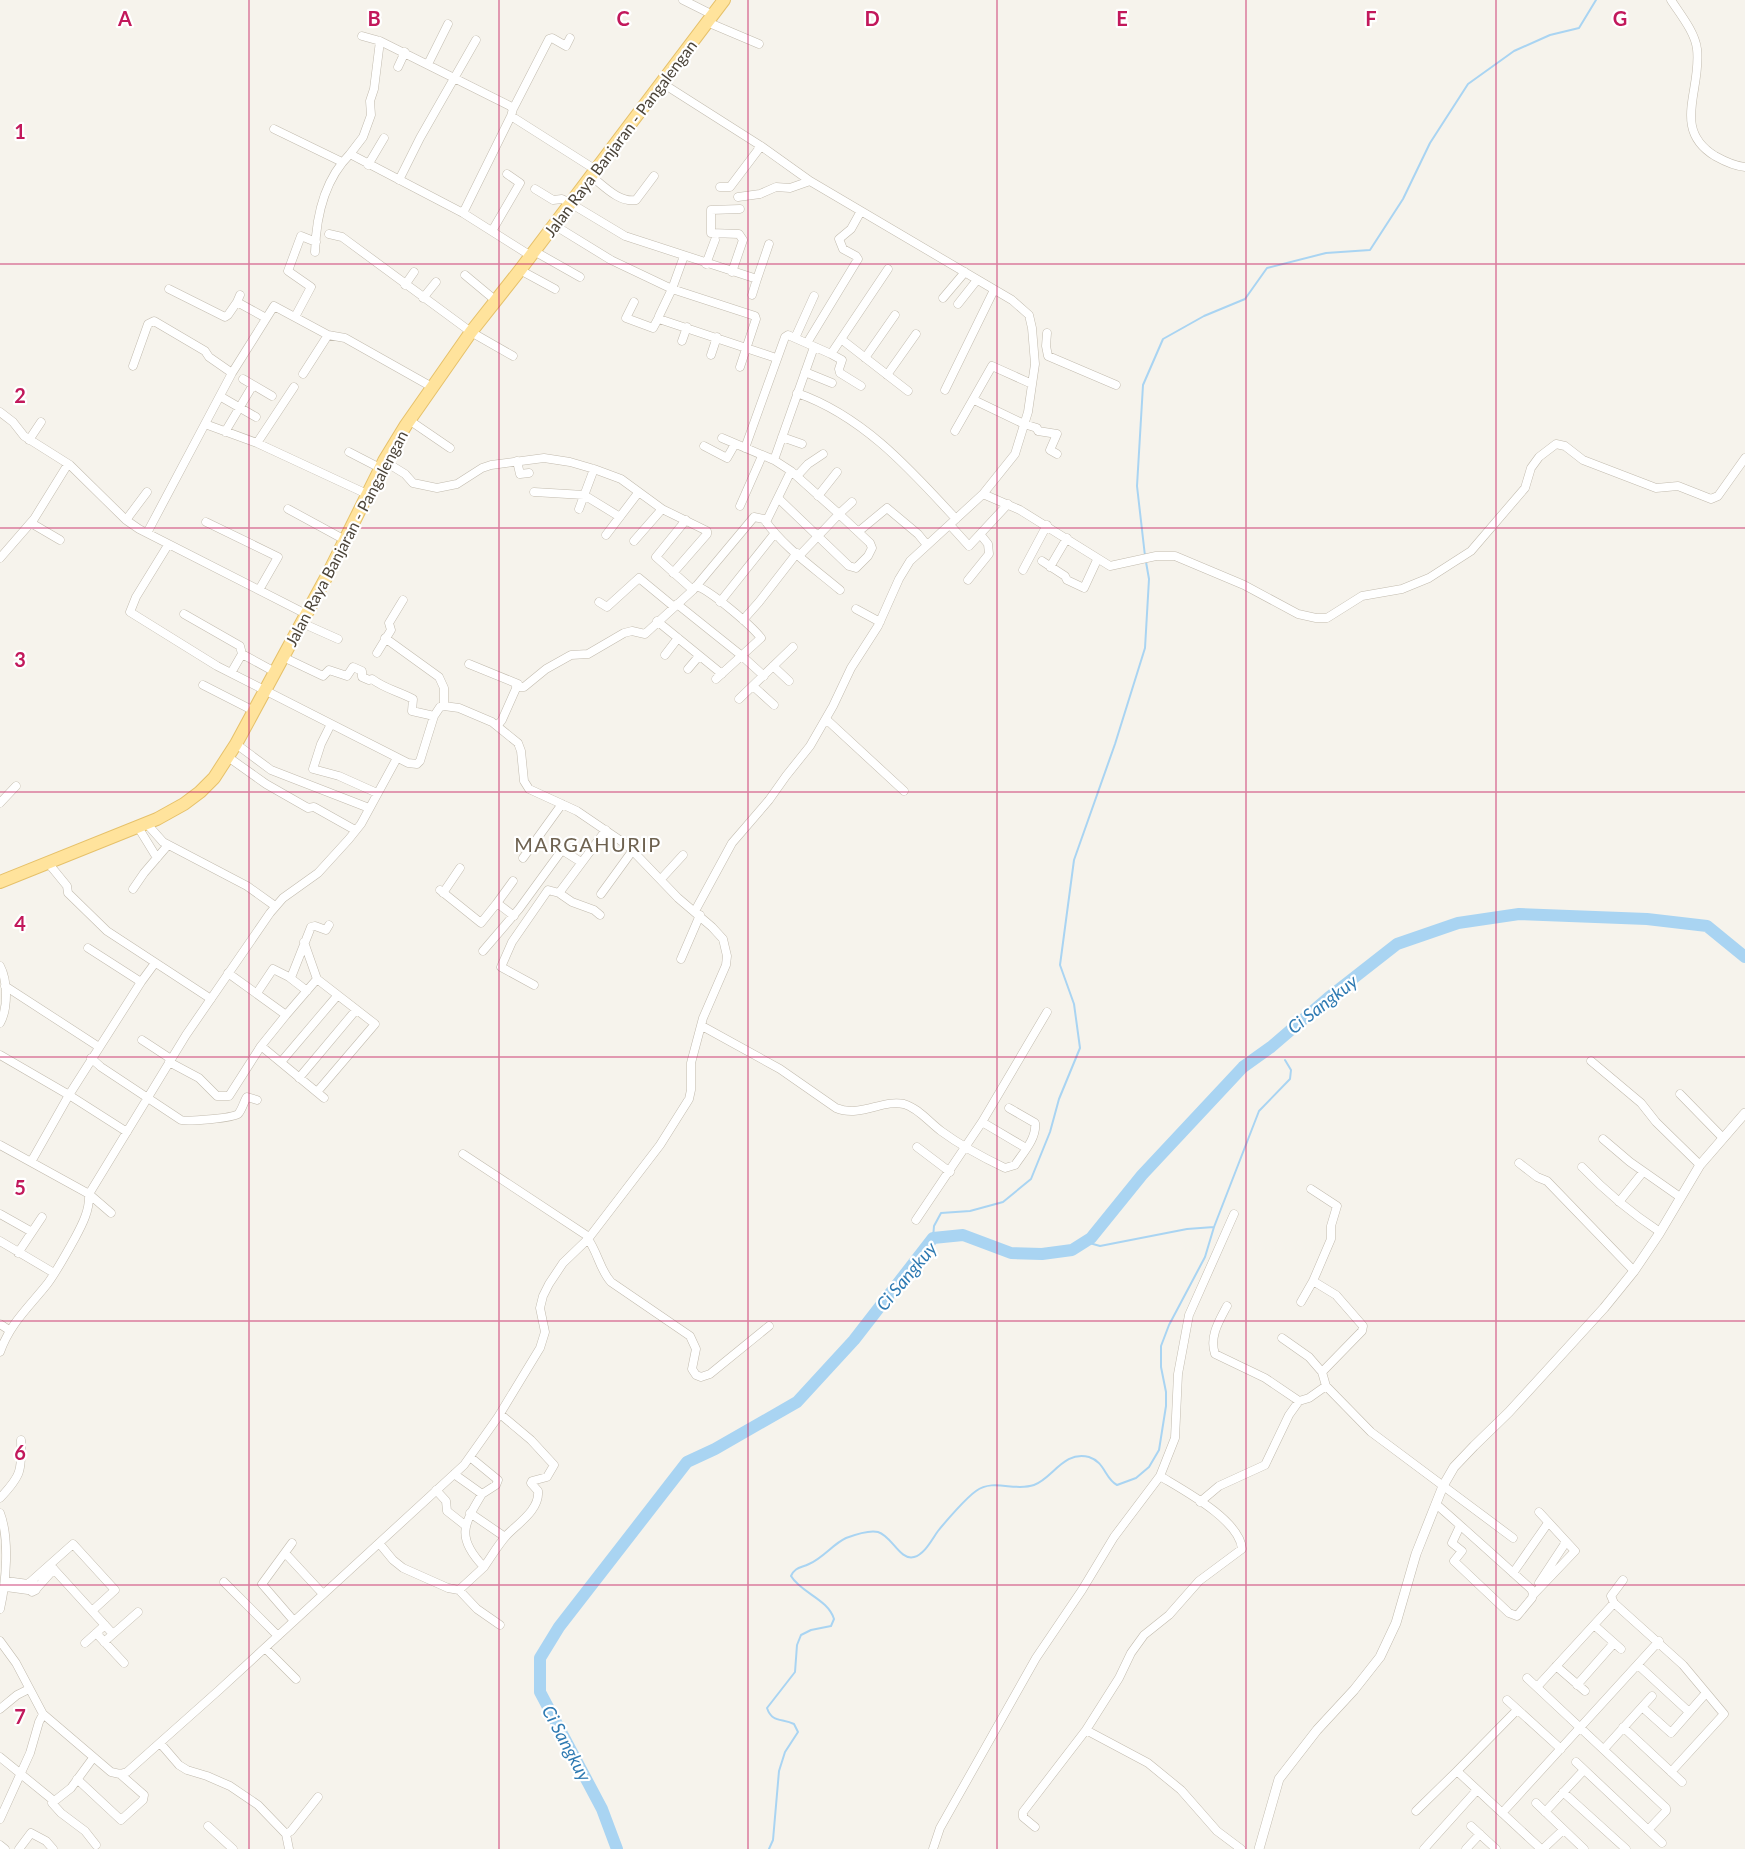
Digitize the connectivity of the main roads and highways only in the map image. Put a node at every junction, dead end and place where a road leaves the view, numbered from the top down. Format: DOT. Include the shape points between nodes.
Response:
graph roads {
  1 [pos="724,0"];
  2 [pos="2,878"];
  1 -- 2 [label="main road, Jalan Raya Banjaran - Pangalengan" via="495,300 409,420 254,711 214,778 170,813 49,864"];
}
